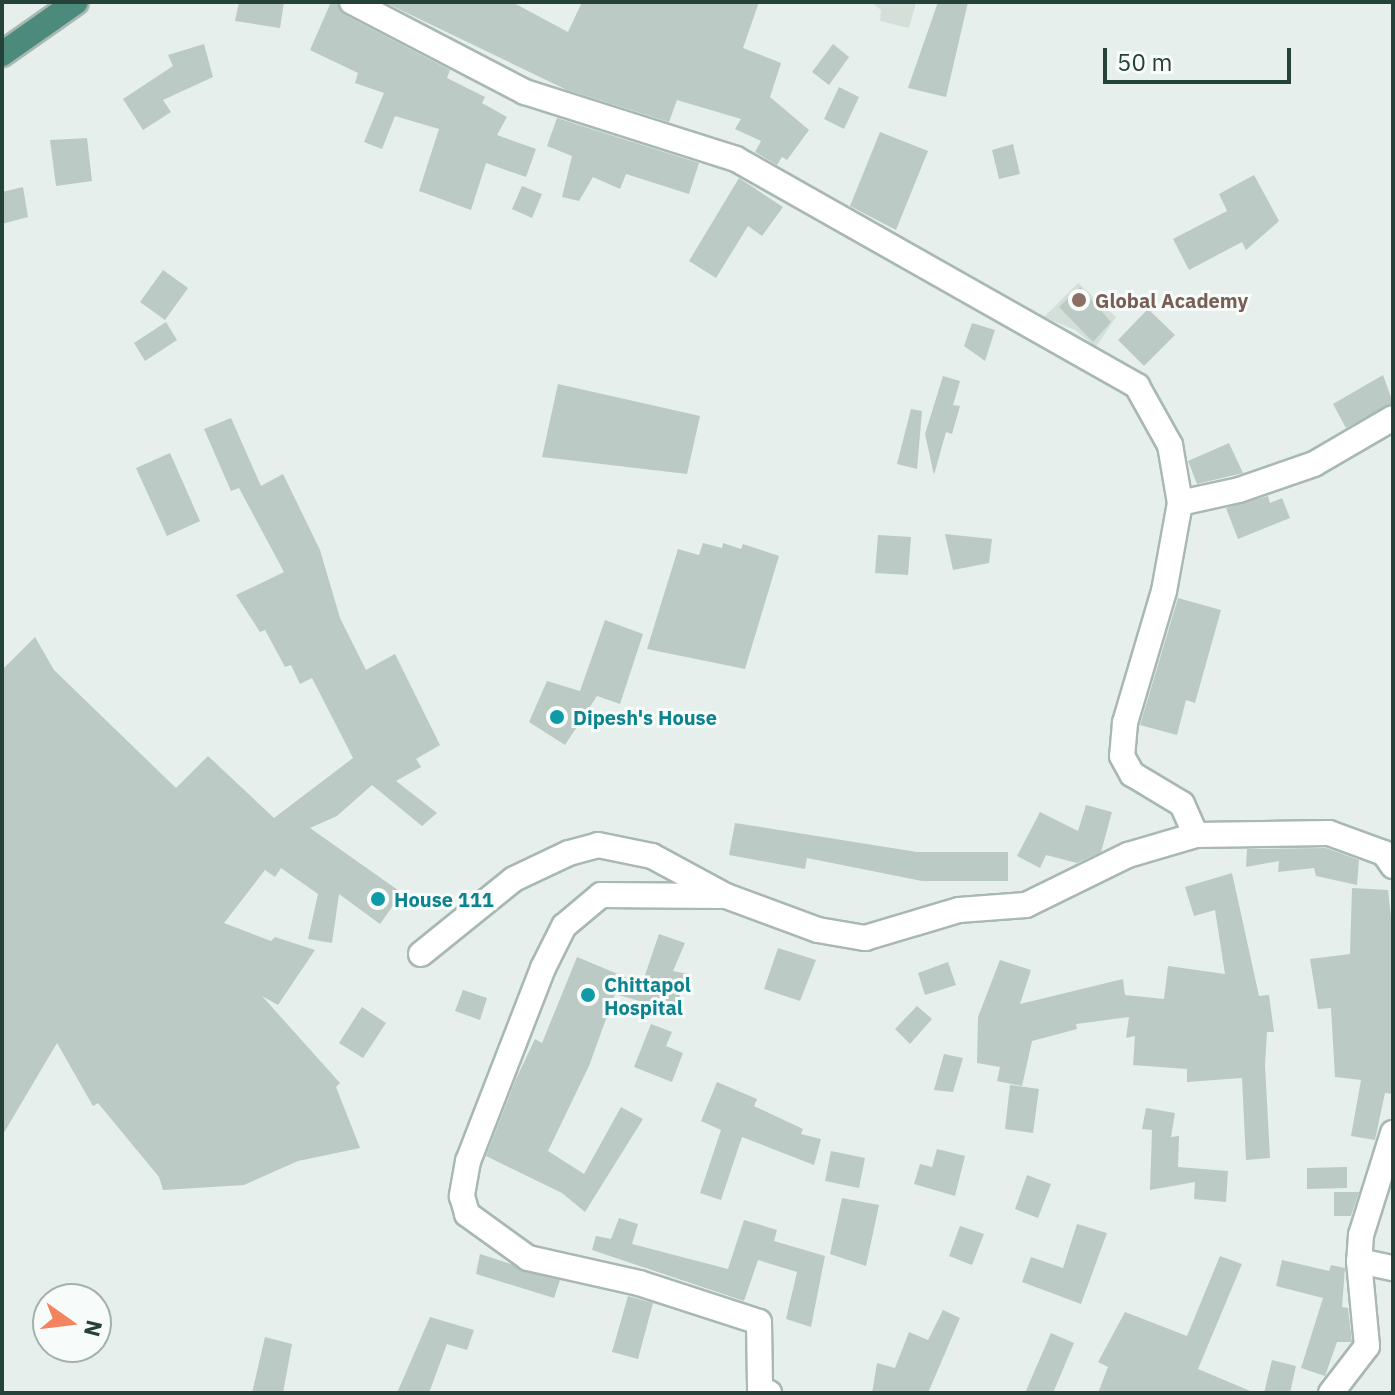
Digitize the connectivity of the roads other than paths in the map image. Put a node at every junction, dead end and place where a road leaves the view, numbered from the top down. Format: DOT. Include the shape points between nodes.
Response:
graph roads {
  1 [pos="76,2"];
  2 [pos="352,2"];
  3 [pos="2,54"];
  4 [pos="1393,418"];
  5 [pos="1180,503"];
  6 [pos="1196,835"];
  7 [pos="1393,866"];
  8 [pos="726,896"];
  9 [pos="421,954"];
  10 [pos="1393,1133"];
  11 [pos="1359,1261"];
  12 [pos="1393,1268"];
  13 [pos="769,1393"];
  14 [pos="1331,1393"];
  1 -- 3 [label="highway"];
  2 -- 5 [label="street" via="525,92 736,159 1137,386 1170,445"];
  4 -- 5 [label="street" via="1314,464 1239,490"];
  5 -- 6 [label="street" via="1164,591 1125,723 1122,756 1132,774 1182,804"];
  6 -- 7 [label="street" via="1329,833 1384,853"];
  6 -- 8 [label="street" via="1128,855 1026,905 959,910 865,938 818,930"];
  8 -- 9 [label="street" via="652,856 598,845 514,879"];
  8 -- 13 [label="street" via="601,895 564,926 468,1161 462,1196 467,1214 528,1258 639,1283 759,1322 760,1389"];
  10 -- 11 [label="street" via="1361,1235"];
  11 -- 12 [label="street"];
  11 -- 14 [label="street" via="1367,1346"];
}
